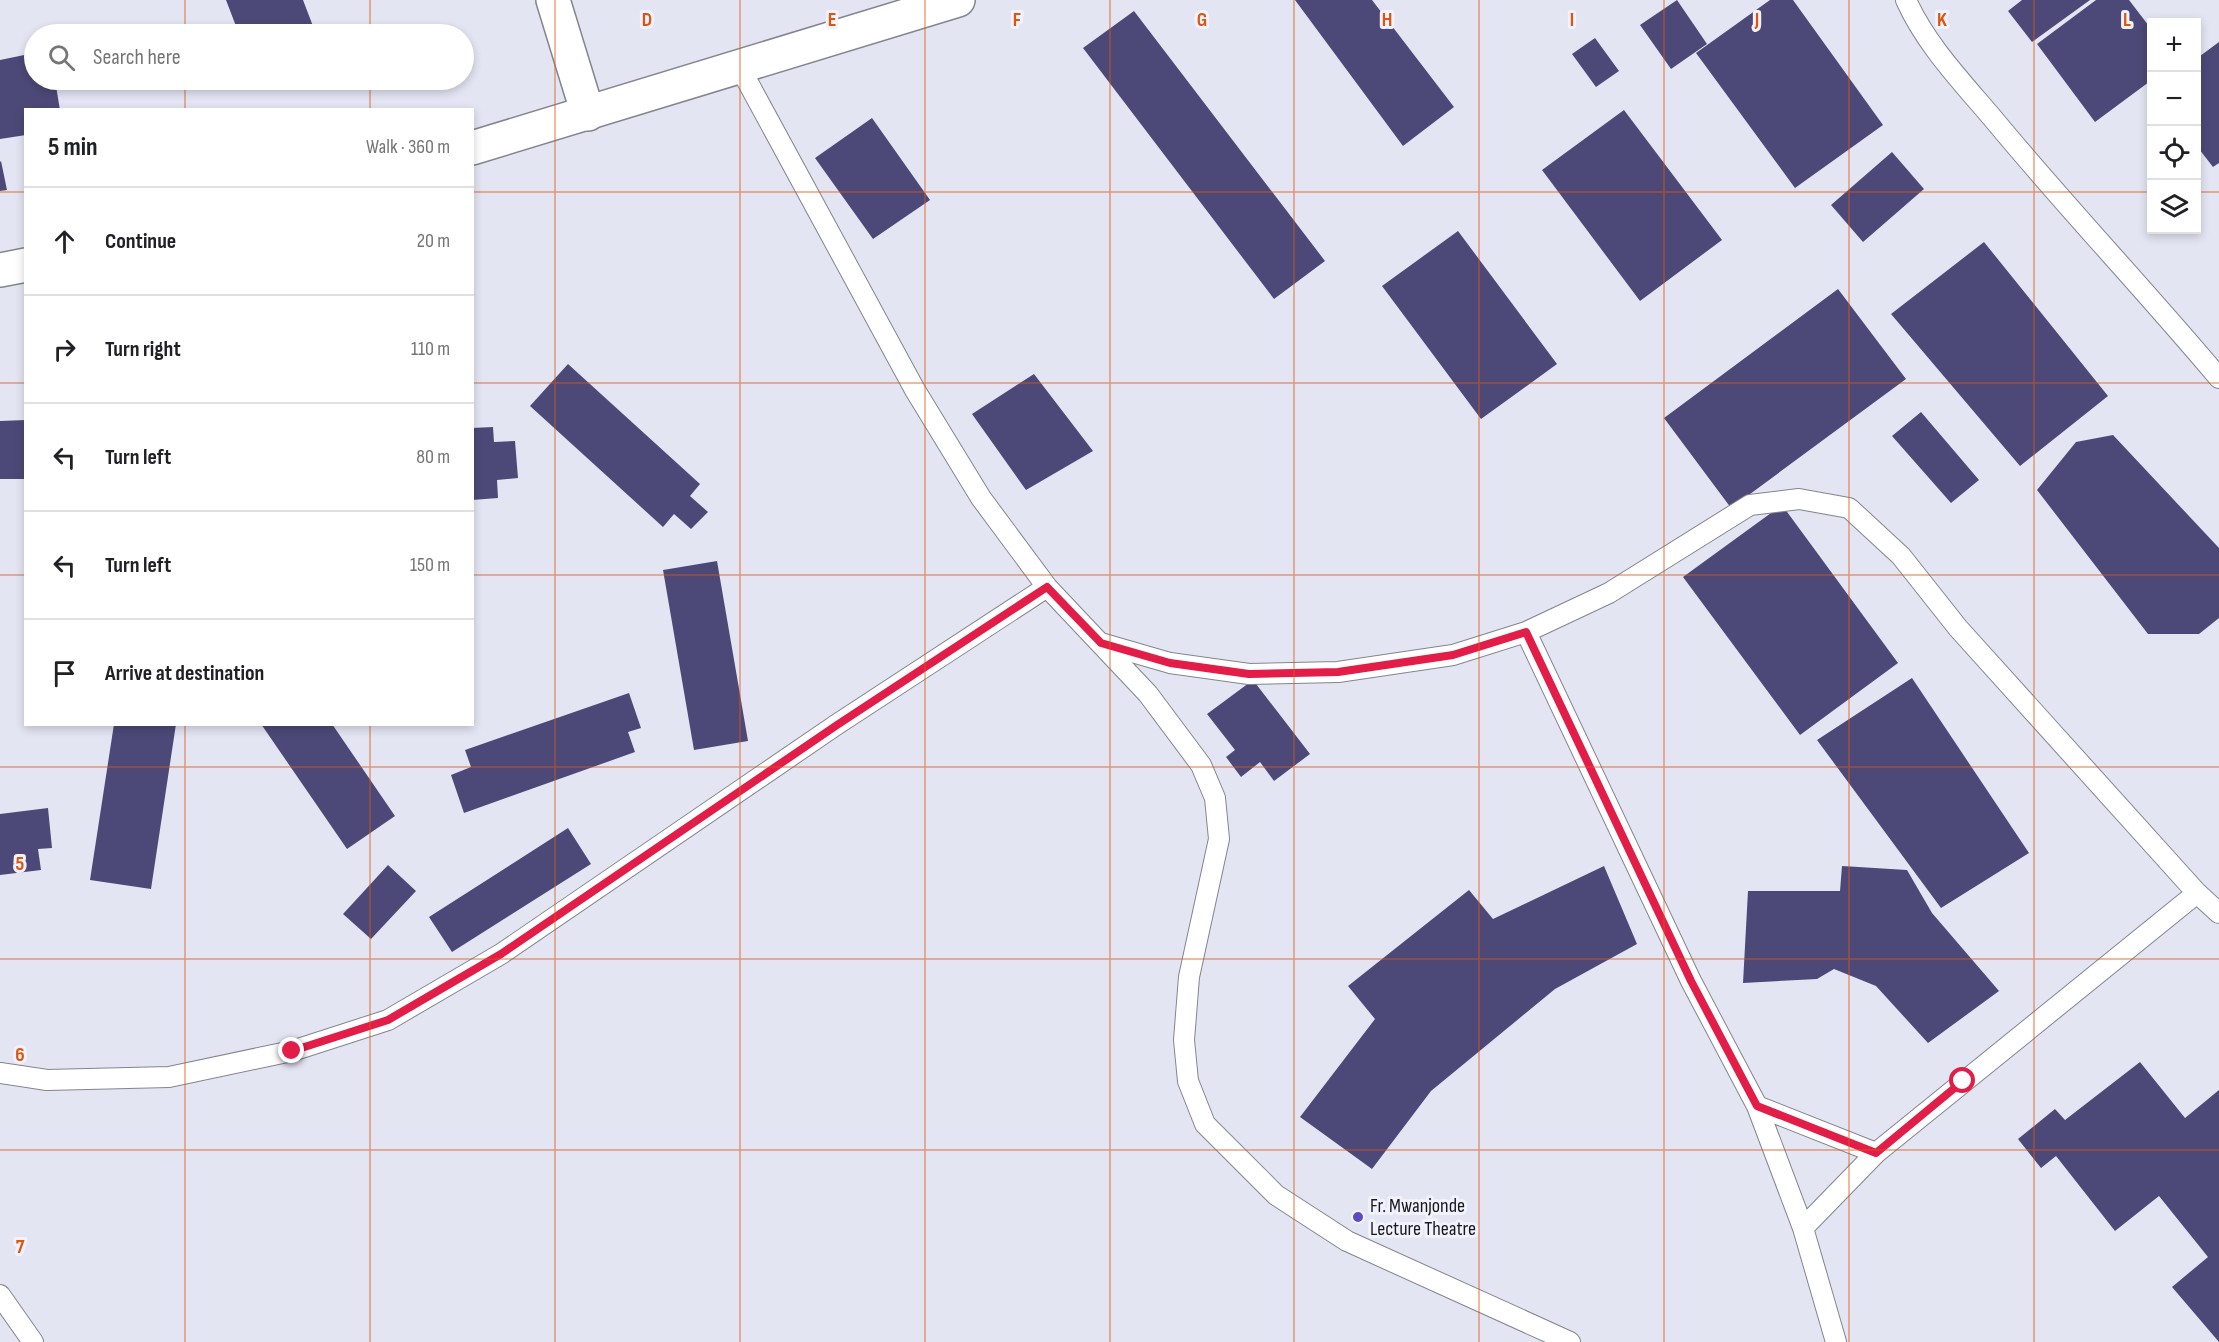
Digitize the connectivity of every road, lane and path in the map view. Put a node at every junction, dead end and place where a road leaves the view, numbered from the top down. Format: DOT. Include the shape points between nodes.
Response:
graph roads {
  1 [pos="553,0"];
  2 [pos="958,0"];
  3 [pos="1906,0"];
  4 [pos="739,66"];
  5 [pos="588,114"];
  6 [pos="474,147"];
  7 [pos="24,265"];
  8 [pos="0,270"];
  9 [pos="2219,378"];
  10 [pos="1047,587"];
  11 [pos="1526,632"];
  12 [pos="1101,643"];
  13 [pos="2197,893"];
  14 [pos="2219,913"];
  15 [pos="0,1072"];
  16 [pos="1757,1106"];
  17 [pos="1876,1153"];
  18 [pos="1803,1228"];
  19 [pos="0,1295"];
  20 [pos="33,1342"];
  21 [pos="1570,1342"];
  22 [pos="1836,1342"];
  1 -- 5 [label="main road"];
  2 -- 4 [label="main road"];
  3 -- 9 [label="lane" via="1916,22 1962,82"];
  4 -- 5 [label="main road"];
  4 -- 10 [label="lane" via="915,390 981,498"];
  5 -- 6 [label="main road"];
  7 -- 8 [label="main road"];
  10 -- 12 [label="lane"];
  10 -- 15 [label="lane" via="501,954 388,1020 292,1051 169,1077 47,1080"];
  11 -- 12 [label="lane" via="1453,655 1338,672 1249,674 1170,663"];
  11 -- 13 [label="lane" via="1609,593 1750,505 1799,499 1849,508 1901,556 1958,628"];
  11 -- 16 [label="lane" via="1691,981"];
  12 -- 21 [label="lane" via="1201,765 1215,798 1219,839 1189,977 1184,1041 1188,1081 1205,1124 1276,1195 1347,1241"];
  13 -- 14 [label="lane"];
  13 -- 17 [label="lane"];
  16 -- 17 [label="lane"];
  16 -- 18 [label="lane"];
  17 -- 18 [label="lane"];
  18 -- 22 [label="lane"];
  19 -- 20 [label="lane"];
}
